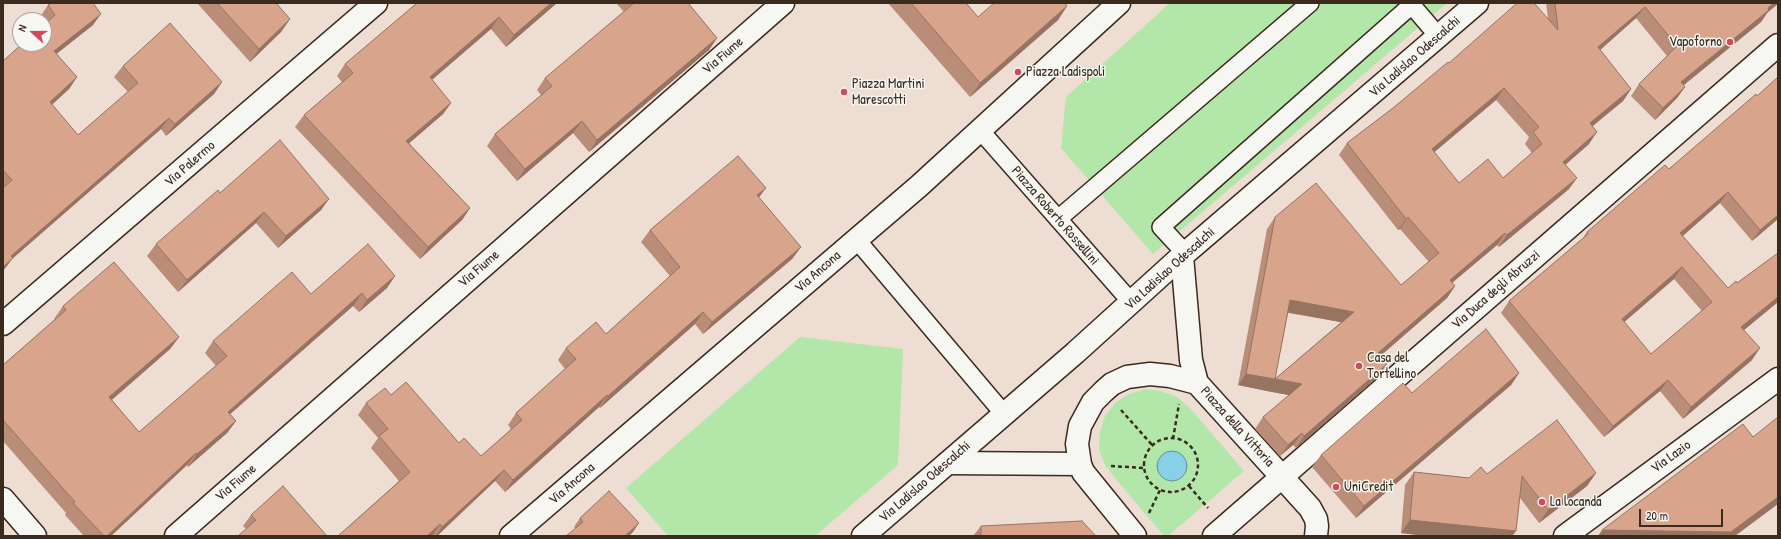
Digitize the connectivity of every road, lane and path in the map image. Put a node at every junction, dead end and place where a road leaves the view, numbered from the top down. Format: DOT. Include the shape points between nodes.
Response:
graph roads {
  1 [pos="376,3"];
  2 [pos="1119,3"];
  3 [pos="1310,3"];
  4 [pos="1477,3"];
  5 [pos="1412,4"];
  6 [pos="770,7"];
  7 [pos="1439,37"];
  8 [pos="1778,44"];
  9 [pos="979,129"];
  10 [pos="1058,219"];
  11 [pos="856,240"];
  12 [pos="1184,255"];
  13 [pos="1132,303"];
  14 [pos="3,324"];
  15 [pos="1778,379"];
  16 [pos="1190,381"];
  17 [pos="1104,391"];
  18 [pos="1004,414"];
  19 [pos="1173,438"];
  20 [pos="1153,446"];
  21 [pos="948,463"];
  22 [pos="1080,464"];
  23 [pos="1281,476"];
  24 [pos="1189,486"];
  25 [pos="3,499"];
  26 [pos="1211,511"];
  27 [pos="35,536"];
  28 [pos="176,536"];
  29 [pos="511,536"];
  30 [pos="863,536"];
  31 [pos="1135,536"];
  32 [pos="1214,536"];
  33 [pos="1316,536"];
  34 [pos="1565,536"];
  1 -- 14 [label="street, Via Palermo"];
  2 -- 9 [label="street, Via Ancona"];
  3 -- 10 [label="street"];
  4 -- 7 [label="street, Via Ladislao Odescalchi"];
  5 -- 7 [label="street"];
  5 -- 12 [label="street" via="1161,227"];
  6 -- 28 [label="street, Via Fiume"];
  7 -- 12 [label="street, Via Ladislao Odescalchi"];
  8 -- 23 [label="street, Via Duca degli Abruzzi"];
  9 -- 10 [label="street, Piazza Roberto Rossellini"];
  9 -- 11 [label="street, Via Ancona"];
  10 -- 13 [label="street, Piazza Roberto Rossellini"];
  11 -- 18 [label="street"];
  11 -- 29 [label="street, Via Ancona"];
  12 -- 13 [label="street, Via Ladislao Odescalchi"];
  12 -- 16 [label="street"];
  13 -- 18 [label="street, Via Ladislao Odescalchi"];
  15 -- 34 [label="street, Via Lazio"];
  16 -- 17 [label="street, Piazza della Vittoria" via="1160,374 1134,374 1119,380"];
  16 -- 19 [label="path"];
  16 -- 23 [label="street, Piazza della Vittoria"];
  17 -- 20 [label="path"];
  17 -- 22 [label="street, Piazza della Vittoria" via="1094,402 1080,426 1077,444"];
  18 -- 21 [label="street, Via Ladislao Odescalchi"];
  19 -- 20 [label="path"];
  19 -- 24 [label="path" via="1183,441 1196,454 1197,470"];
  20 -- 24 [label="path" via="1144,463 1149,481 1163,491 1172,492"];
  21 -- 22 [label="street"];
  21 -- 30 [label="street, Via Ladislao Odescalchi"];
  22 -- 31 [label="street, Piazza della Vittoria" via="1088,478"];
  23 -- 32 [label="street, Via Duca degli Abruzzi"];
  23 -- 33 [label="street, Piazza della Vittoria" via="1310,508 1316,519"];
  24 -- 26 [label="path"];
  25 -- 27 [label="street"];
}
